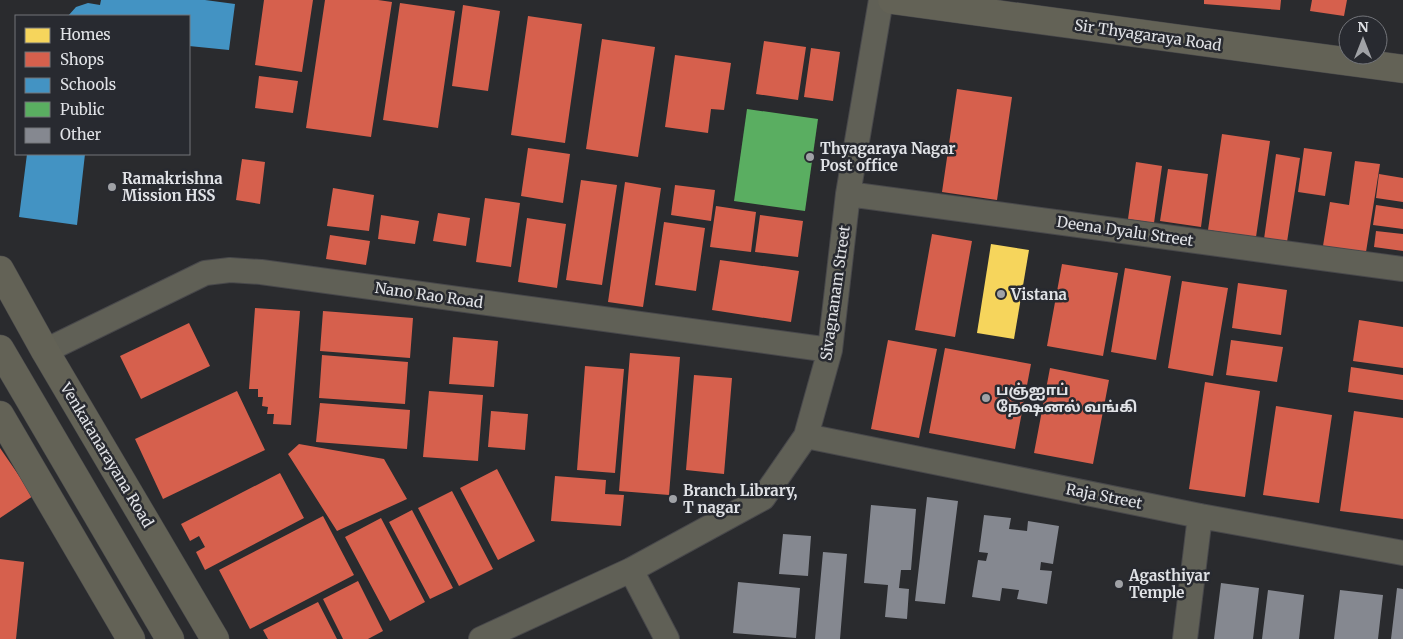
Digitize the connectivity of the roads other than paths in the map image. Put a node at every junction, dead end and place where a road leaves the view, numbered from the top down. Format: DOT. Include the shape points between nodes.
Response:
graph roads {
  1 [pos="881,0"];
  2 [pos="892,0"];
  3 [pos="1403,69"];
  4 [pos="848,194"];
  5 [pos="1403,269"];
  6 [pos="0,270"];
  7 [pos="0,349"];
  8 [pos="830,350"];
  9 [pos="45,351"];
  10 [pos="0,415"];
  11 [pos="806,436"];
  12 [pos="1200,516"];
  13 [pos="1403,553"];
  14 [pos="631,570"];
  15 [pos="131,639"];
  16 [pos="170,639"];
  17 [pos="215,639"];
  18 [pos="481,639"];
  19 [pos="667,639"];
  20 [pos="1185,639"];
  1 -- 4 [label="street, Sivagnanam Street"];
  2 -- 3 [label="main road, Sir Thyagaraya Road"];
  4 -- 5 [label="street, Deena Dyalu Street"];
  4 -- 8 [label="street, Sivagnanam Street"];
  6 -- 9 [label="main road, Venkatanarayana Road"];
  7 -- 16 [label="main road"];
  8 -- 9 [label="street, Nano Rao Road" via="230,270 206,273"];
  8 -- 11 [label="street, Sivagnanam Street"];
  9 -- 17 [label="main road, Venkatanarayana Road"];
  10 -- 15 [label="main road"];
  11 -- 12 [label="street, Raja Street"];
  11 -- 14 [label="street, Sivagnanam Street" via="763,498"];
  12 -- 13 [label="street, Raja Street"];
  12 -- 20 [label="street"];
  14 -- 18 [label="street, Sivagnanam Street"];
  14 -- 19 [label="street"];
}
